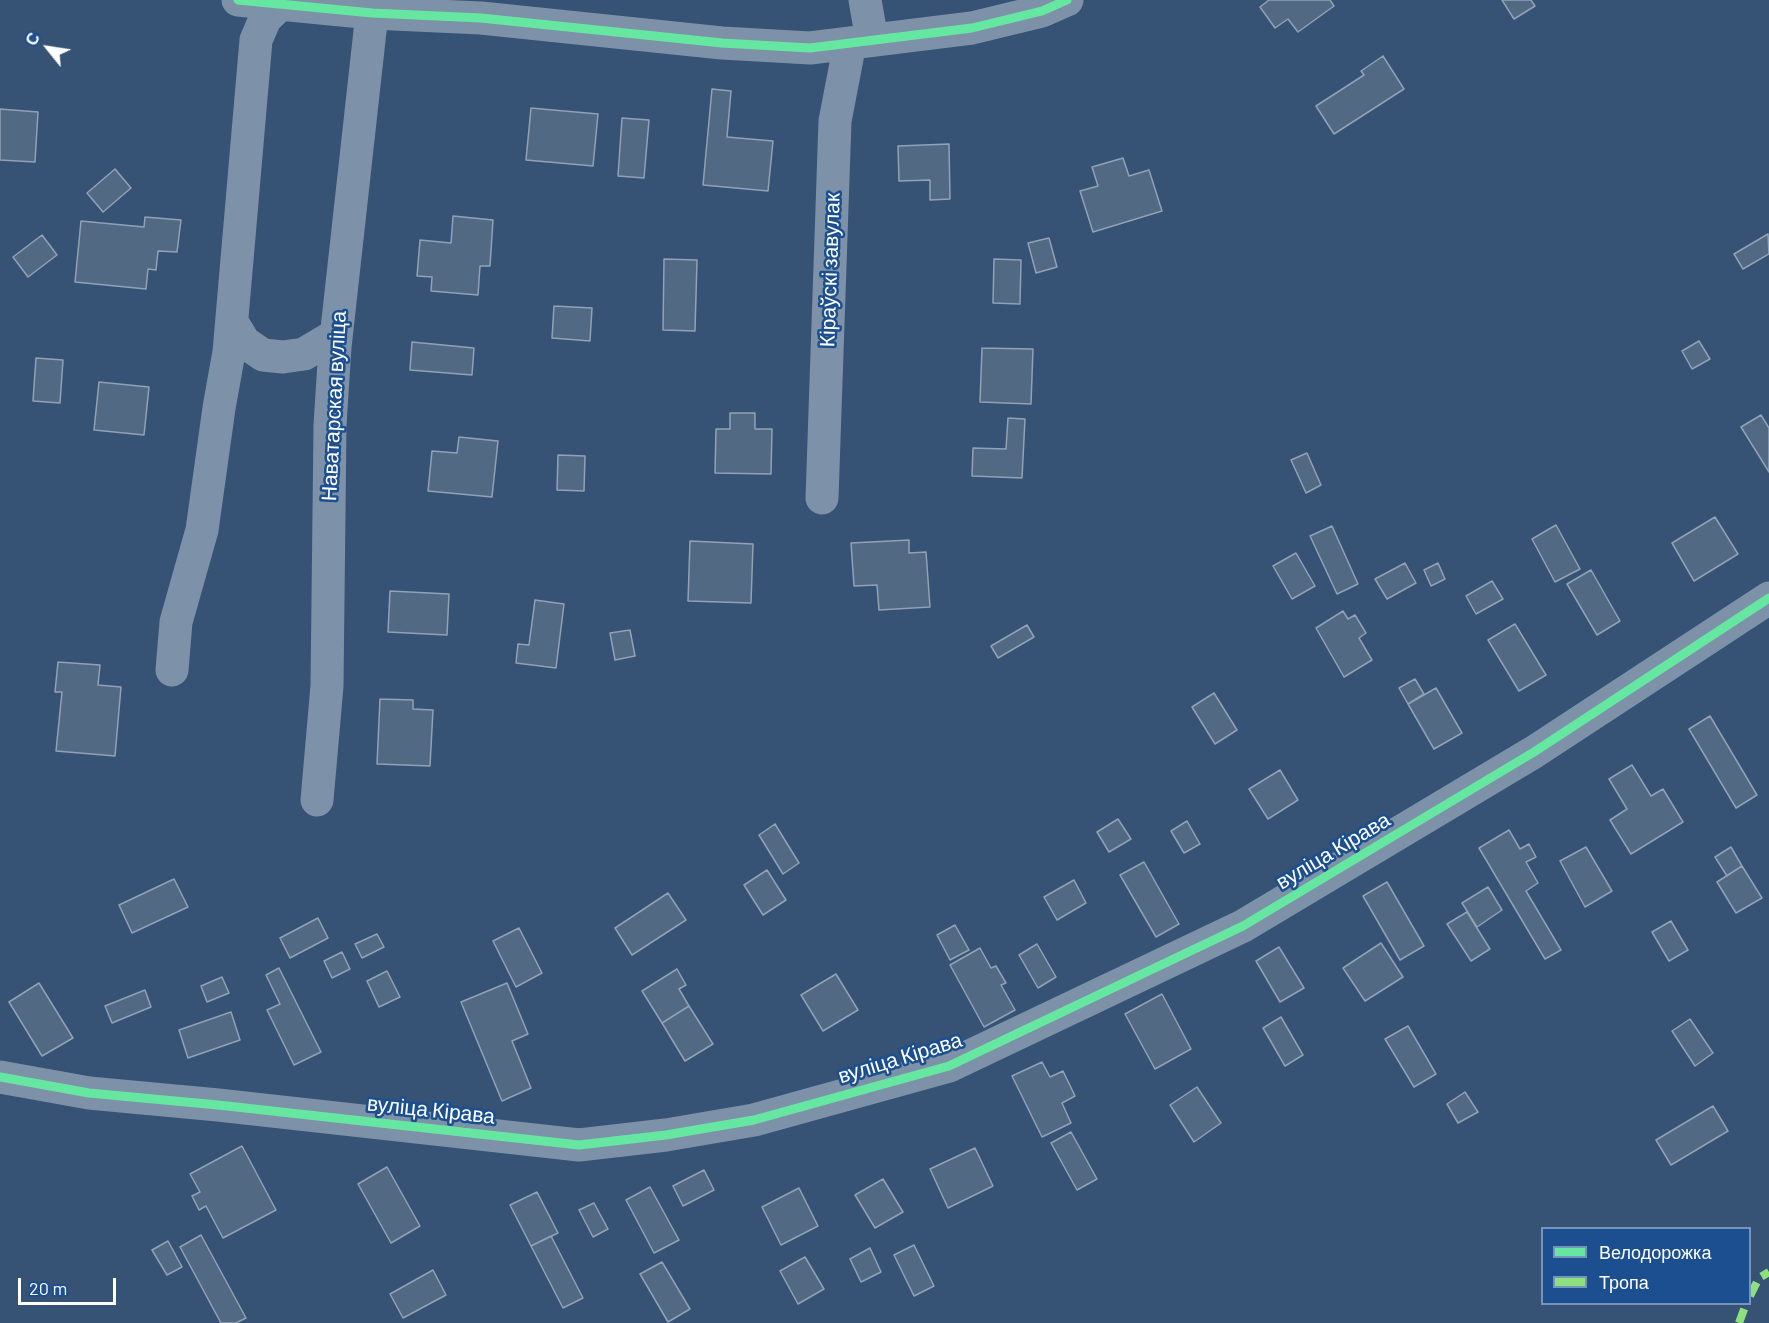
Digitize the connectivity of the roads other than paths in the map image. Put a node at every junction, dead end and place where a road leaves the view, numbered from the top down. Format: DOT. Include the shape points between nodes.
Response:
graph roads {
  1 [pos="238,0"];
  2 [pos="865,0"];
  3 [pos="1067,0"];
  4 [pos="282,2"];
  5 [pos="372,13"];
  6 [pos="861,42"];
  7 [pos="232,322"];
  8 [pos="336,335"];
  9 [pos="822,498"];
  10 [pos="1769,598"];
  11 [pos="172,670"];
  12 [pos="317,800"];
  13 [pos="0,1077"];
  1 -- 4 [label="street"];
  2 -- 6 [label="street"];
  3 -- 6 [label="street" via="1042,11 972,28"];
  4 -- 5 [label="street"];
  4 -- 7 [label="street" via="265,19 256,40"];
  5 -- 6 [label="street" via="481,18 722,43 810,48"];
  5 -- 8 [label="street, Наватарская вуліца"];
  6 -- 9 [label="street, Кіраўскі завулак" via="835,121"];
  7 -- 8 [label="street" via="244,342 263,355 304,354"];
  7 -- 11 [label="street" via="202,530 176,622"];
  8 -- 12 [label="street, Наватарская вуліца" via="330,425 327,686"];
  10 -- 13 [label="street, вуліца Кірава" via="1534,752 1243,926 949,1066 754,1120 579,1145 89,1093"];
}
